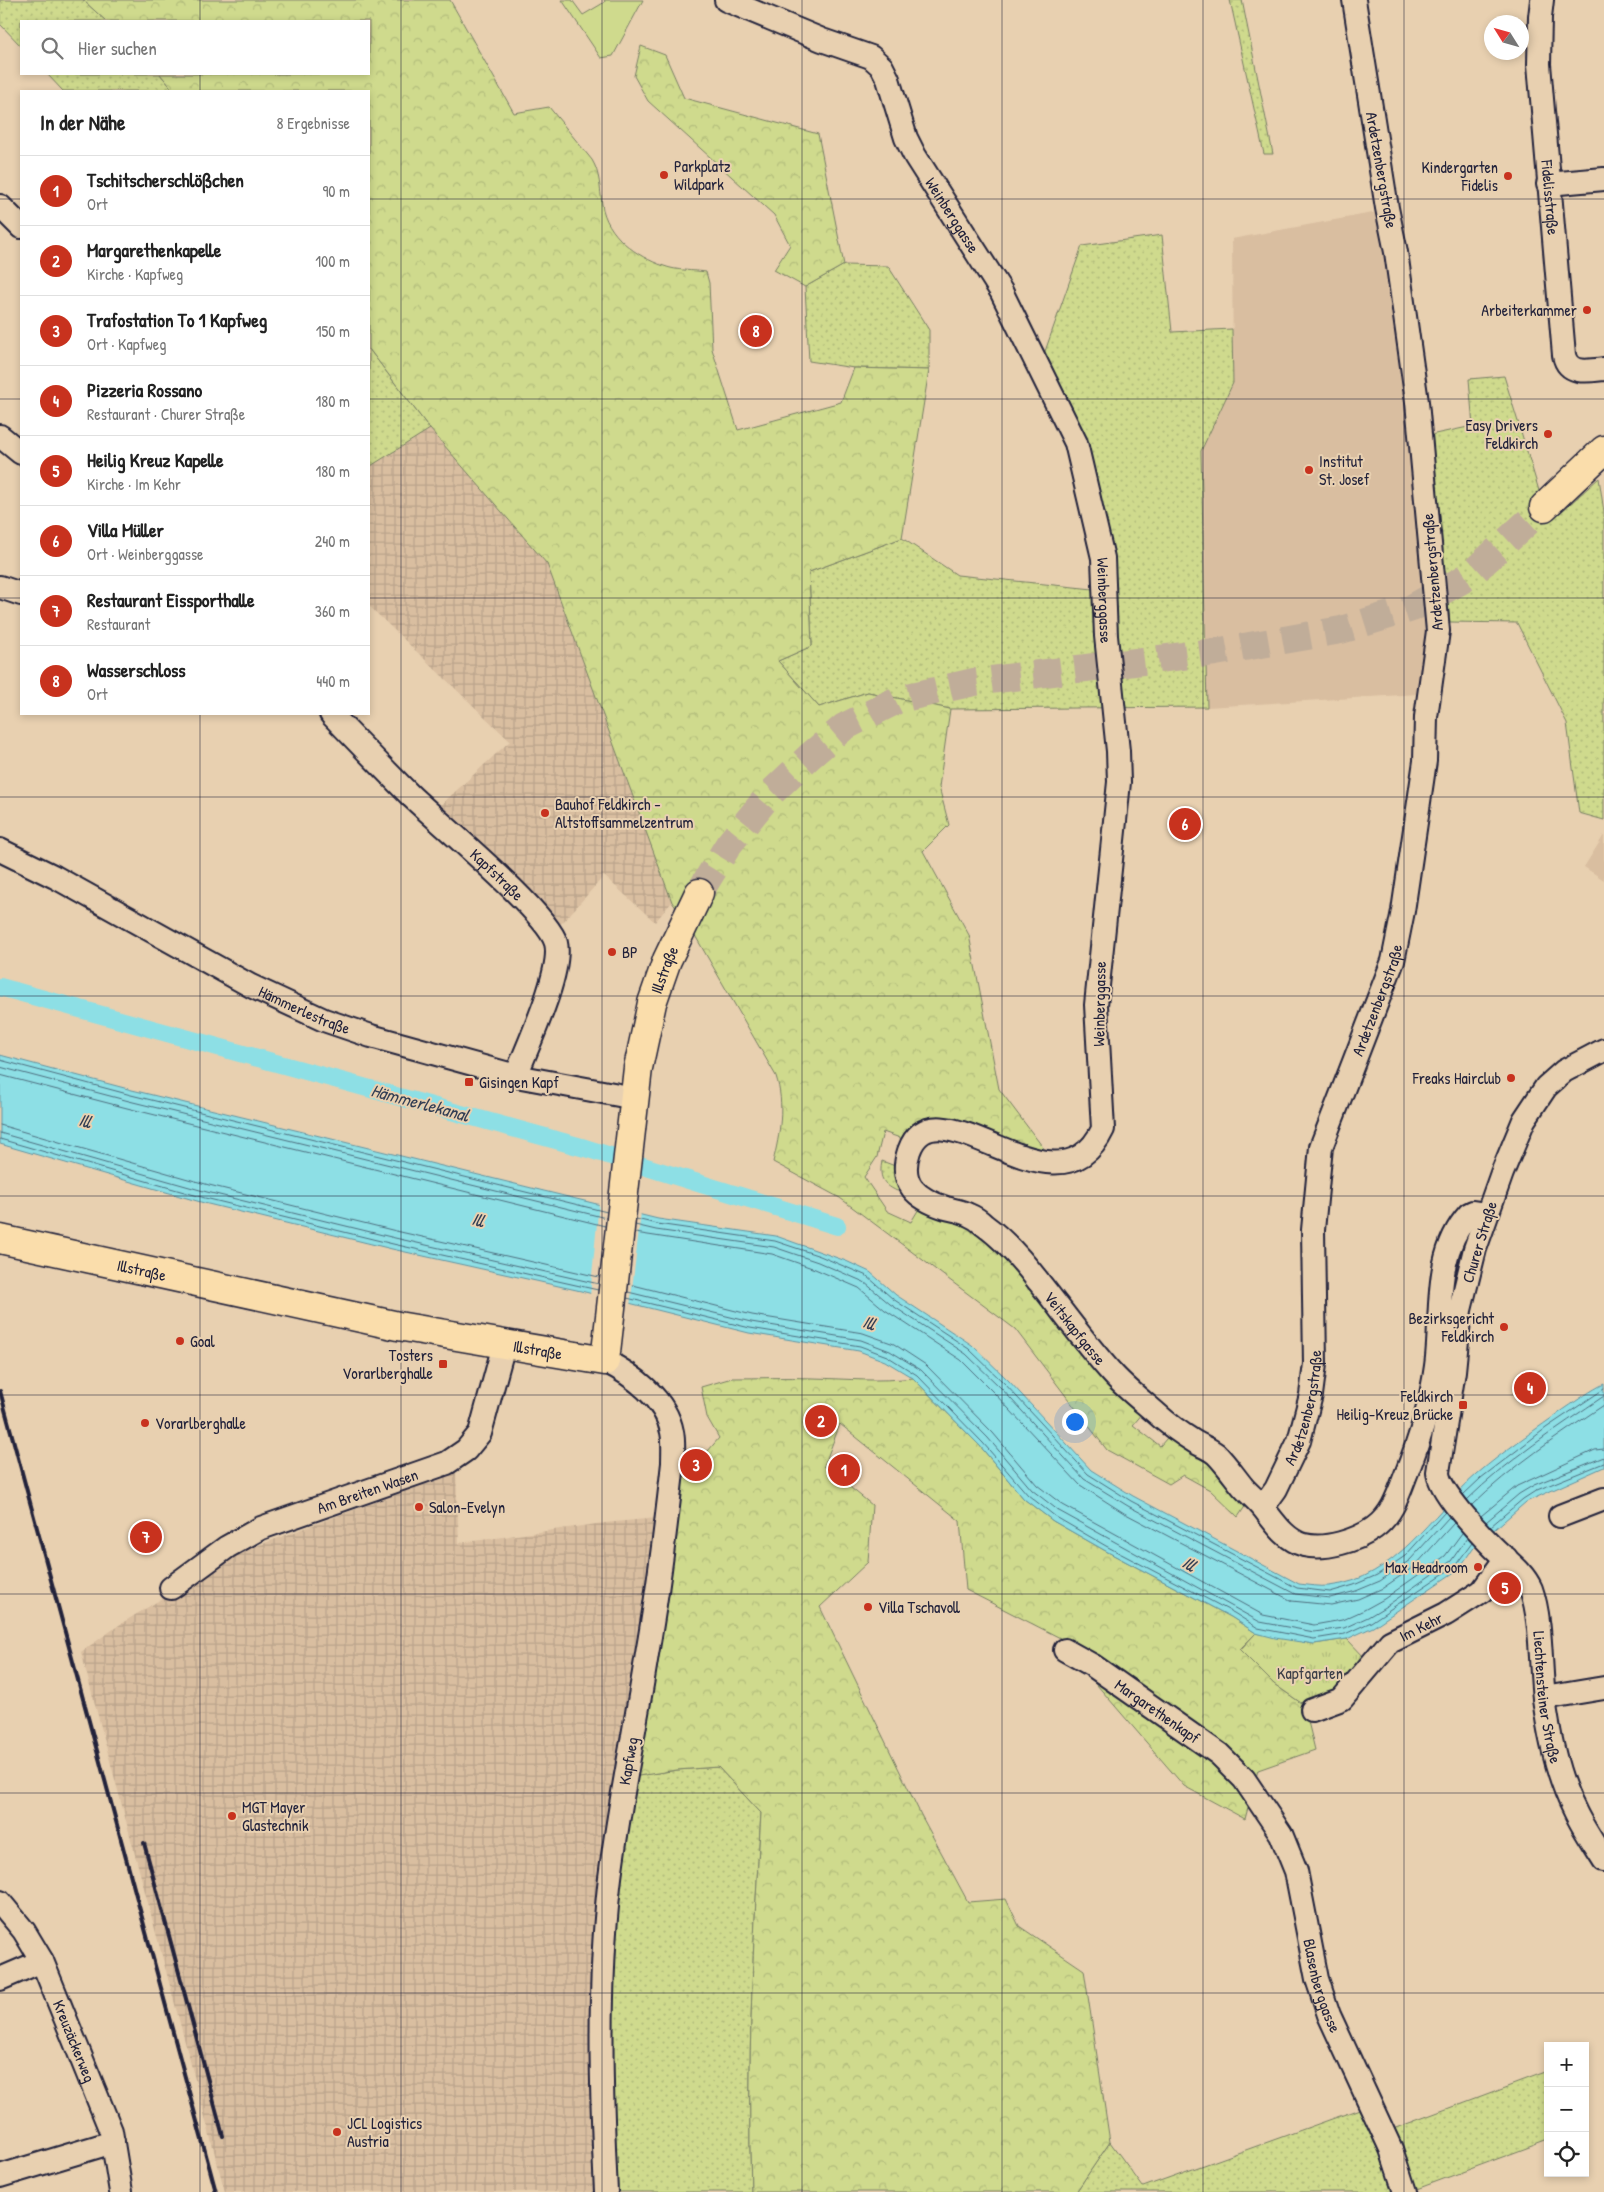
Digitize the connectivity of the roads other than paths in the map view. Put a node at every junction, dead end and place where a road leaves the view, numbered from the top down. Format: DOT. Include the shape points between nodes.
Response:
graph roads {
  1 [pos="726,0"];
  2 [pos="1354,0"];
  3 [pos="1542,0"];
  4 [pos="1604,179"];
  5 [pos="1548,184"];
  6 [pos="0,206"];
  7 [pos="20,227"];
  8 [pos="1598,370"];
  9 [pos="0,436"];
  10 [pos="1604,450"];
  11 [pos="20,452"];
  12 [pos="1544,507"];
  13 [pos="0,587"];
  14 [pos="20,594"];
  15 [pos="332,715"];
  16 [pos="0,850"];
  17 [pos="698,893"];
  18 [pos="1604,1050"];
  19 [pos="516,1076"];
  20 [pos="635,1098"];
  21 [pos="909,1152"];
  22 [pos="1486,1214"];
  23 [pos="0,1239"];
  24 [pos="504,1345"];
  25 [pos="605,1361"];
  26 [pos="1441,1485"];
  27 [pos="1604,1499"];
  28 [pos="1263,1508"];
  29 [pos="1560,1516"];
  30 [pos="1506,1558"];
  31 [pos="171,1588"];
  32 [pos="1065,1650"];
  33 [pos="1604,1688"];
  34 [pos="1544,1698"];
  35 [pos="1312,1710"];
  36 [pos="1244,1779"];
  37 [pos="1604,1860"];
  38 [pos="0,1902"];
  39 [pos="42,1961"];
  40 [pos="0,1979"];
  41 [pos="113,2142"];
  42 [pos="0,2176"];
  43 [pos="121,2192"];
  44 [pos="606,2192"];
  45 [pos="1405,2192"];
  1 -- 21 [label="street, Weinberggasse" via="814,37 862,52 882,67 915,156 1001,291 1076,443 1103,558 1106,636 1119,782 1096,1005 1103,1129 1087,1152 1068,1163 1055,1164 1021,1156 946,1128 922,1134"];
  2 -- 28 [label="street, Ardetzenbergstraße" via="1417,402 1438,632 1426,717 1421,791 1393,961 1320,1147 1313,1230 1316,1364 1311,1395 1299,1441 1276,1490"];
  3 -- 5 [label="street, Fidelisstraße" via="1540,64"];
  4 -- 5 [label="street"];
  5 -- 8 [label="street, Fidelisstraße" via="1565,363 1571,369"];
  6 -- 7 [label="street"];
  9 -- 11 [label="street"];
  10 -- 12 [label="main road"];
  13 -- 14 [label="street"];
  15 -- 19 [label="street, Kapfstraße" via="410,795 520,897 556,942 554,972"];
  16 -- 19 [label="street, Hämmerlestraße" via="296,1008 371,1036"];
  17 -- 20 [label="main road, Illstraße" via="667,960 652,1003"];
  18 -- 22 [label="street, Churer Straße" via="1564,1071 1546,1086 1524,1120"];
  19 -- 20 [label="street, Hämmerlestraße"];
  20 -- 25 [label="main road, Illstraße"];
  21 -- 28 [label="street, Veitskapfgasse" via="906,1177 915,1192 924,1200 968,1214 1000,1237 1113,1375 1158,1415 1215,1453"];
  22 -- 26 [label="street, Churer Straße" via="1460,1310 1454,1372 1438,1462"];
  22 -- 28 [label="street" via="1469,1214 1450,1245 1442,1281 1436,1366 1425,1418 1396,1500 1387,1515 1374,1529 1336,1544 1319,1546 1294,1541 1280,1530"];
  23 -- 24 [label="main road, Illstraße" via="398,1326"];
  24 -- 25 [label="main road, Illstraße"];
  24 -- 31 [label="street, Am Breiten Wasen" via="480,1433 466,1450 447,1463 261,1528 227,1547"];
  25 -- 44 [label="street, Kapfweg" via="627,1372 664,1409 672,1432 674,1463 609,1886 600,2081"];
  26 -- 30 [label="street, Liechtensteiner Straße" via="1487,1541"];
  27 -- 29 [label="street"];
  30 -- 34 [label="street, Liechtensteiner Straße" via="1519,1571 1533,1597"];
  30 -- 35 [label="street, Im Kehr" via="1482,1591 1446,1614 1390,1642 1342,1699"];
  32 -- 36 [label="street, Margarethenkapf" via="1092,1665 1219,1754"];
  33 -- 34 [label="street"];
  34 -- 37 [label="street, Liechtensteiner Straße" via="1557,1768 1575,1811"];
  36 -- 45 [label="street, Blasenberggasse" via="1281,1834 1296,1871 1317,1979 1391,2149"];
  38 -- 39 [label="street, Kreuzäckerweg" via="24,1931"];
  39 -- 40 [label="street"];
  39 -- 41 [label="street, Kreuzäckerweg"];
  41 -- 42 [label="street"];
  41 -- 43 [label="street, Kreuzäckerweg"];
}
